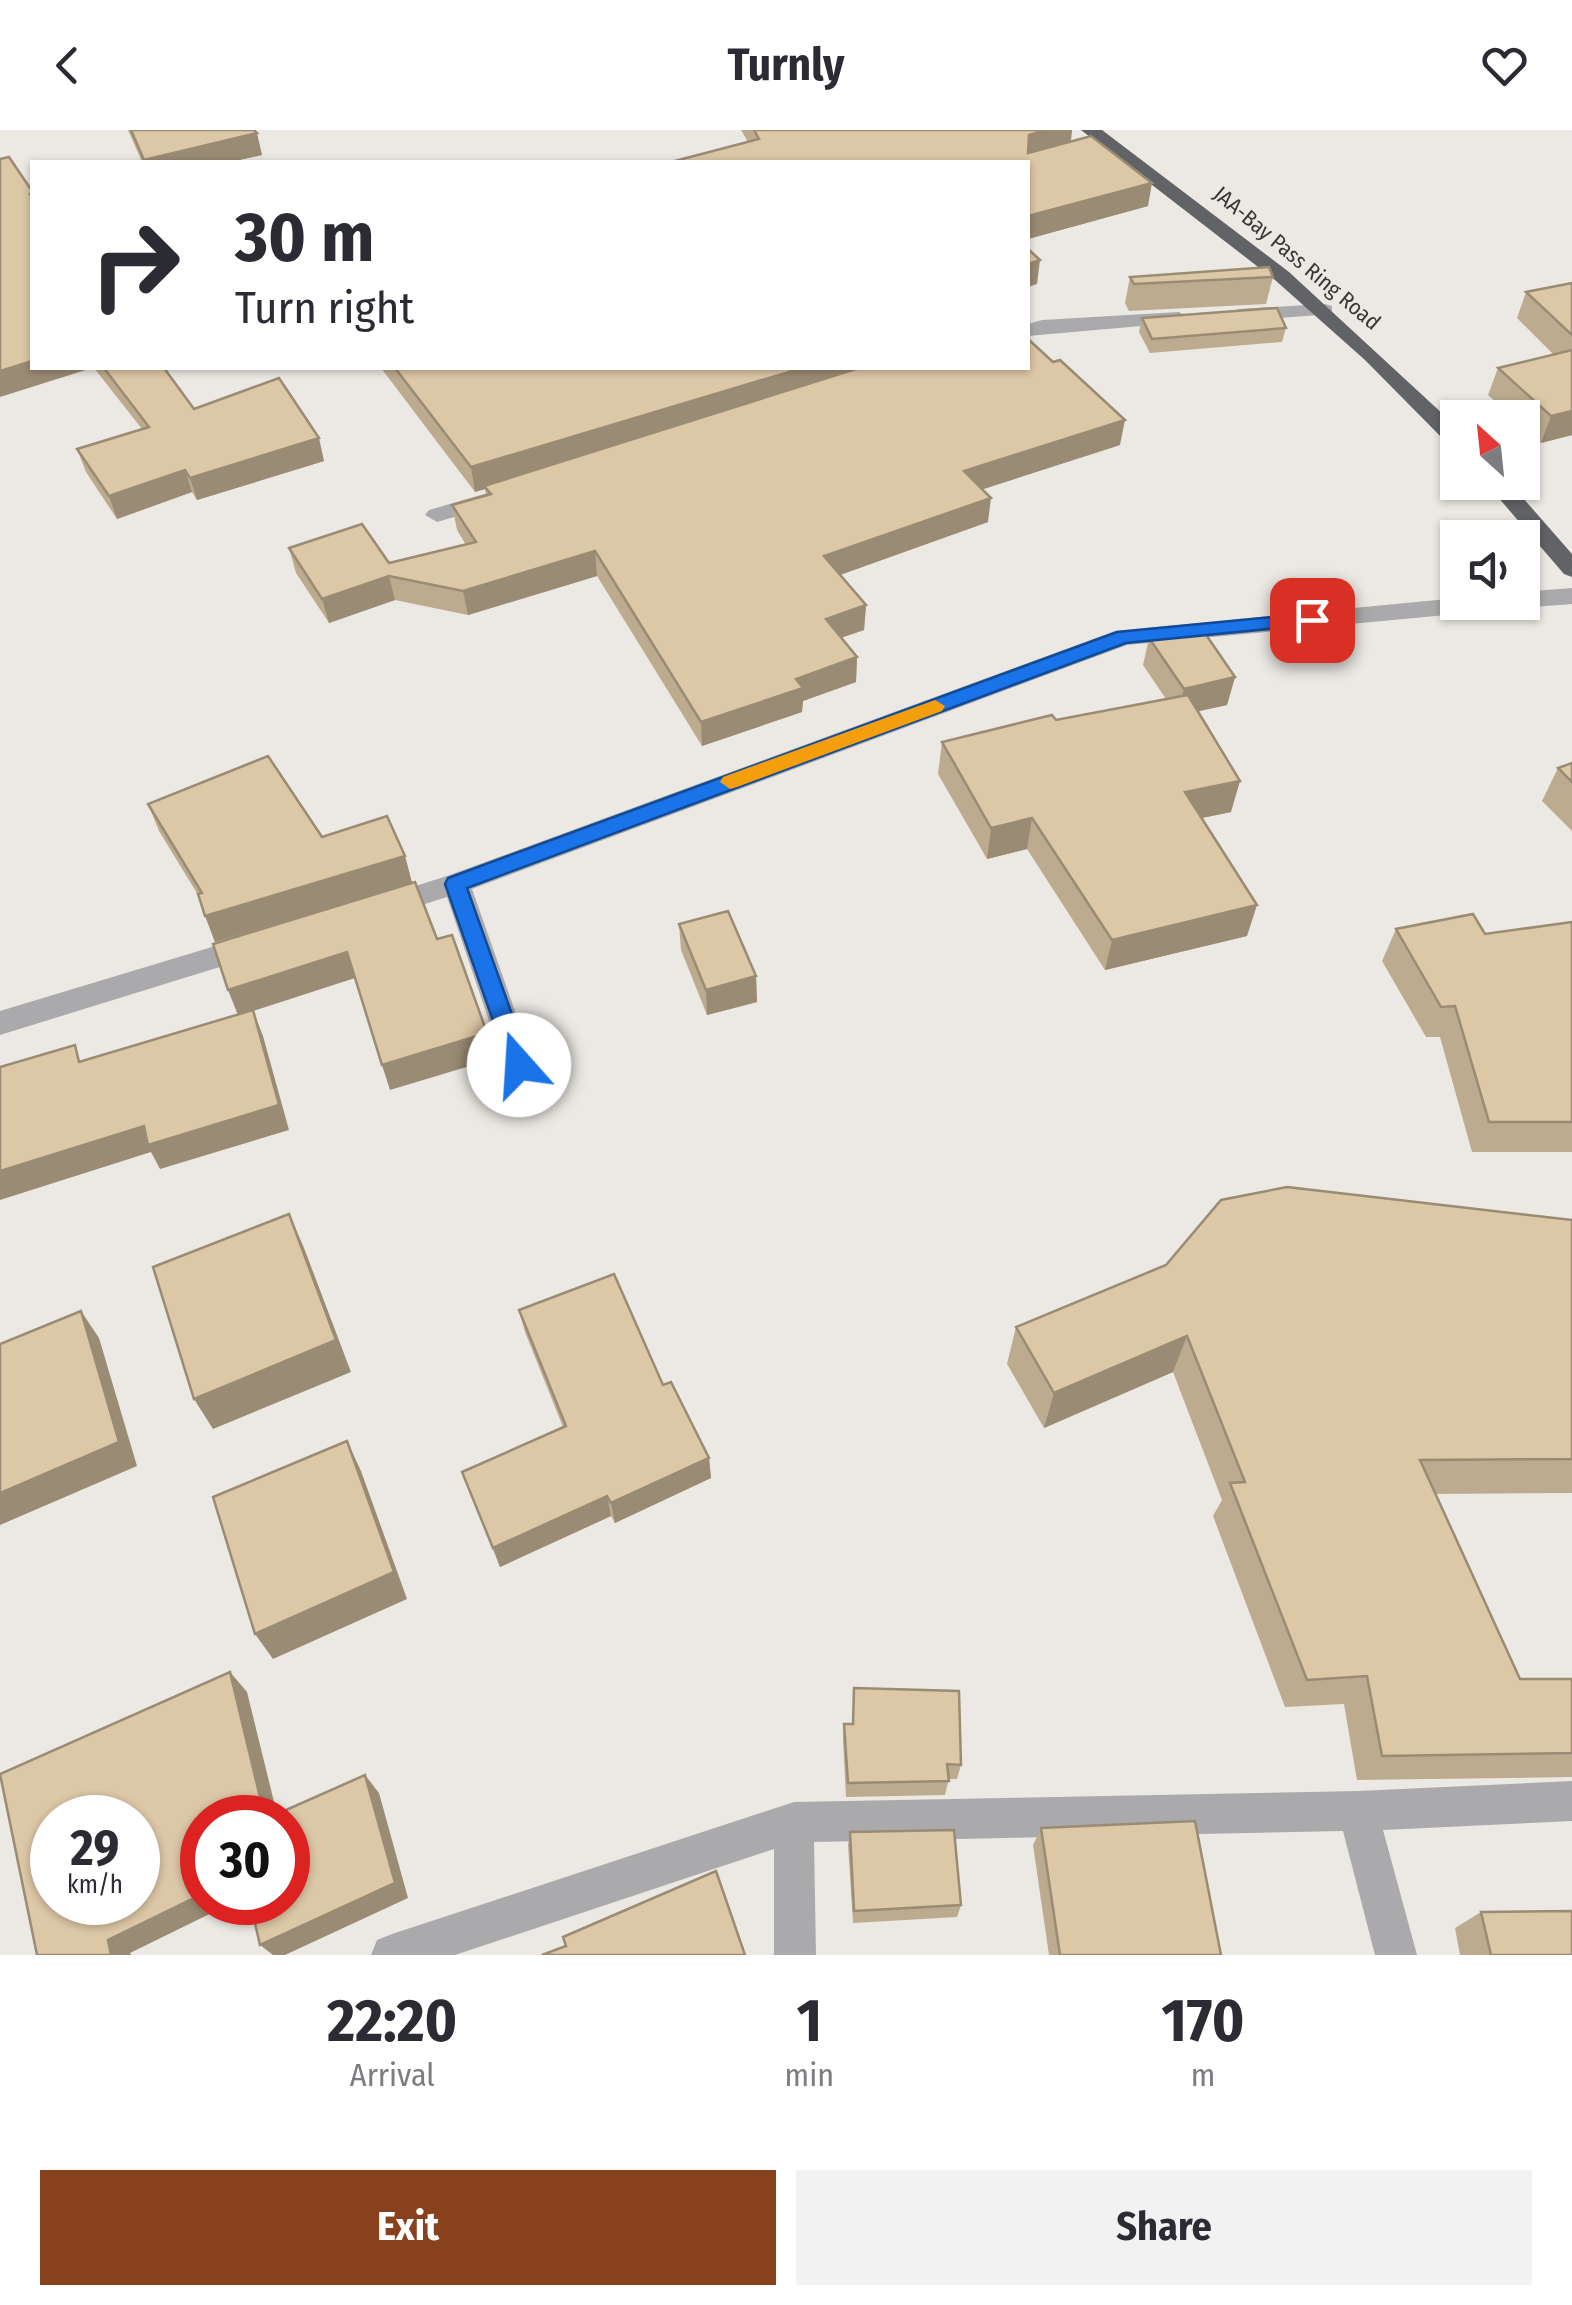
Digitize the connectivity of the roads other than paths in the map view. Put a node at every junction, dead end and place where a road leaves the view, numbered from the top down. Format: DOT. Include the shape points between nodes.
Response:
graph roads {
  1 [pos="1090,130"];
  2 [pos="1109,143"];
  3 [pos="1076,153"];
  4 [pos="1325,310"];
  5 [pos="1030,329"];
  6 [pos="1440,423"];
  7 [pos="512,493"];
  8 [pos="1512,500"];
  9 [pos="437,515"];
  10 [pos="1572,570"];
  11 [pos="1572,596"];
  12 [pos="1540,599"];
  13 [pos="1440,608"];
  14 [pos="456,884"];
  15 [pos="361,913"];
  16 [pos="285,936"];
  17 [pos="0,1023"];
  18 [pos="519,1065"];
  19 [pos="1572,1800"];
  20 [pos="1358,1810"];
  21 [pos="794,1822"];
  22 [pos="392,1955"];
  23 [pos="795,1955"];
  24 [pos="1396,1955"];
  1 -- 2 [label="highway, JAA-Bay Pass Ring Road"];
  2 -- 3 [label="street"];
  2 -- 4 [label="highway, JAA-Bay Pass Ring Road" via="1204,210"];
  4 -- 5 [label="street"];
  4 -- 6 [label="highway, JAA-Bay Pass Ring Road"];
  7 -- 9 [label="street"];
  8 -- 10 [label="highway"];
  11 -- 12 [label="street"];
  13 -- 14 [label="street" via="1124,637"];
  14 -- 15 [label="street"];
  14 -- 18 [label="street"];
  16 -- 17 [label="street"];
  19 -- 20 [label="street"];
  20 -- 21 [label="street"];
  20 -- 24 [label="street"];
  21 -- 22 [label="street"];
  21 -- 23 [label="street"];
}
